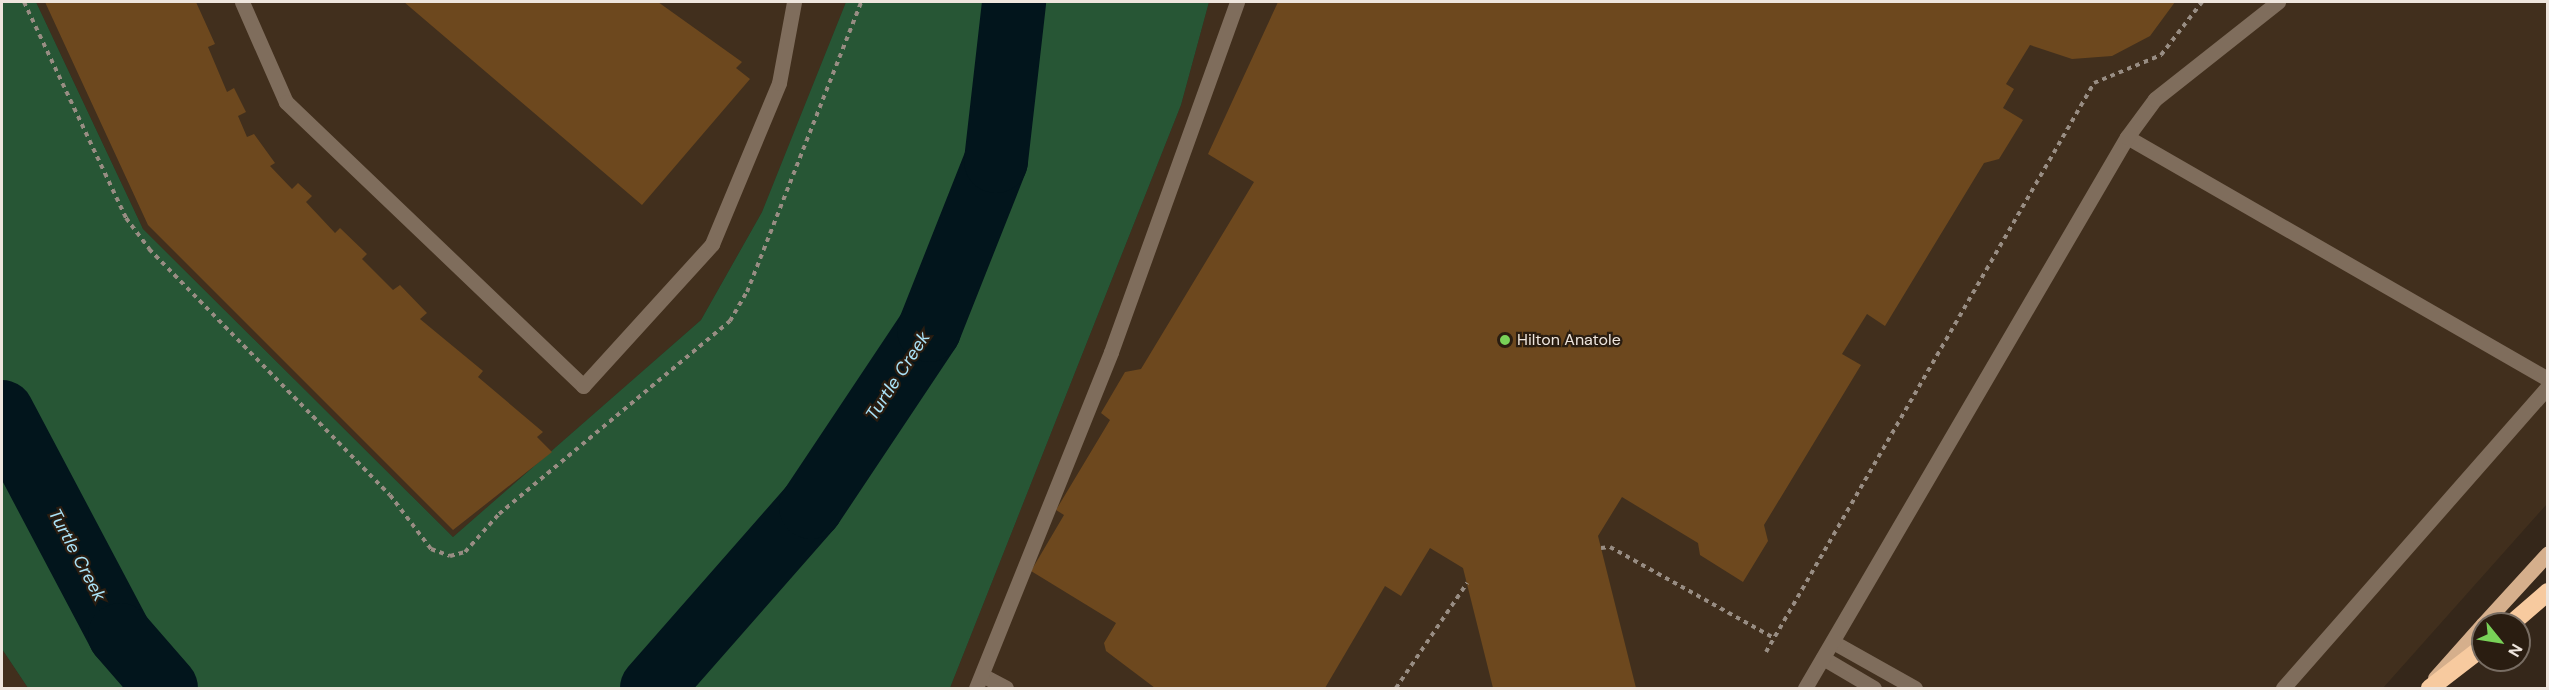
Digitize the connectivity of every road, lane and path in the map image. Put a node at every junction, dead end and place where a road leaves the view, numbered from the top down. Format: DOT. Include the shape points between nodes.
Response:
graph roads {
  1 [pos="242,2"];
  2 [pos="794,2"];
  3 [pos="1237,2"];
  4 [pos="2202,2"];
  5 [pos="2278,2"];
  6 [pos="2127,137"];
  7 [pos="2547,379"];
  8 [pos="2547,386"];
  9 [pos="1601,549"];
  10 [pos="2547,553"];
  11 [pos="1467,583"];
  12 [pos="2547,592"];
  13 [pos="2494,612"];
  14 [pos="2524,612"];
  15 [pos="2471,637"];
  16 [pos="1774,638"];
  17 [pos="1833,642"];
  18 [pos="1766,652"];
  19 [pos="2471,656"];
  20 [pos="1823,658"];
  21 [pos="979,682"];
  22 [pos="1006,688"];
  23 [pos="1396,688"];
  24 [pos="1806,688"];
  25 [pos="1874,688"];
  26 [pos="1915,688"];
  27 [pos="2283,688"];
  28 [pos="2425,688"];
  29 [pos="2430,688"];
  1 -- 2 [label="lane" via="286,102 583,386 712,244 779,83"];
  3 -- 21 [label="lane" via="1111,352 1010,594"];
  4 -- 16 [label="path" via="2161,55 2094,83"];
  5 -- 6 [label="lane" via="2155,99"];
  6 -- 7 [label="lane"];
  6 -- 17 [label="lane"];
  8 -- 27 [label="lane"];
  9 -- 16 [label="path" via="1610,547"];
  10 -- 13 [label="main road"];
  11 -- 23 [label="path"];
  12 -- 14 [label="highway"];
  15 -- 28 [label="main road"];
  16 -- 18 [label="path"];
  17 -- 20 [label="lane"];
  17 -- 26 [label="lane"];
  19 -- 29 [label="highway"];
  20 -- 24 [label="lane"];
  20 -- 25 [label="lane"];
  21 -- 22 [label="lane"];
}
